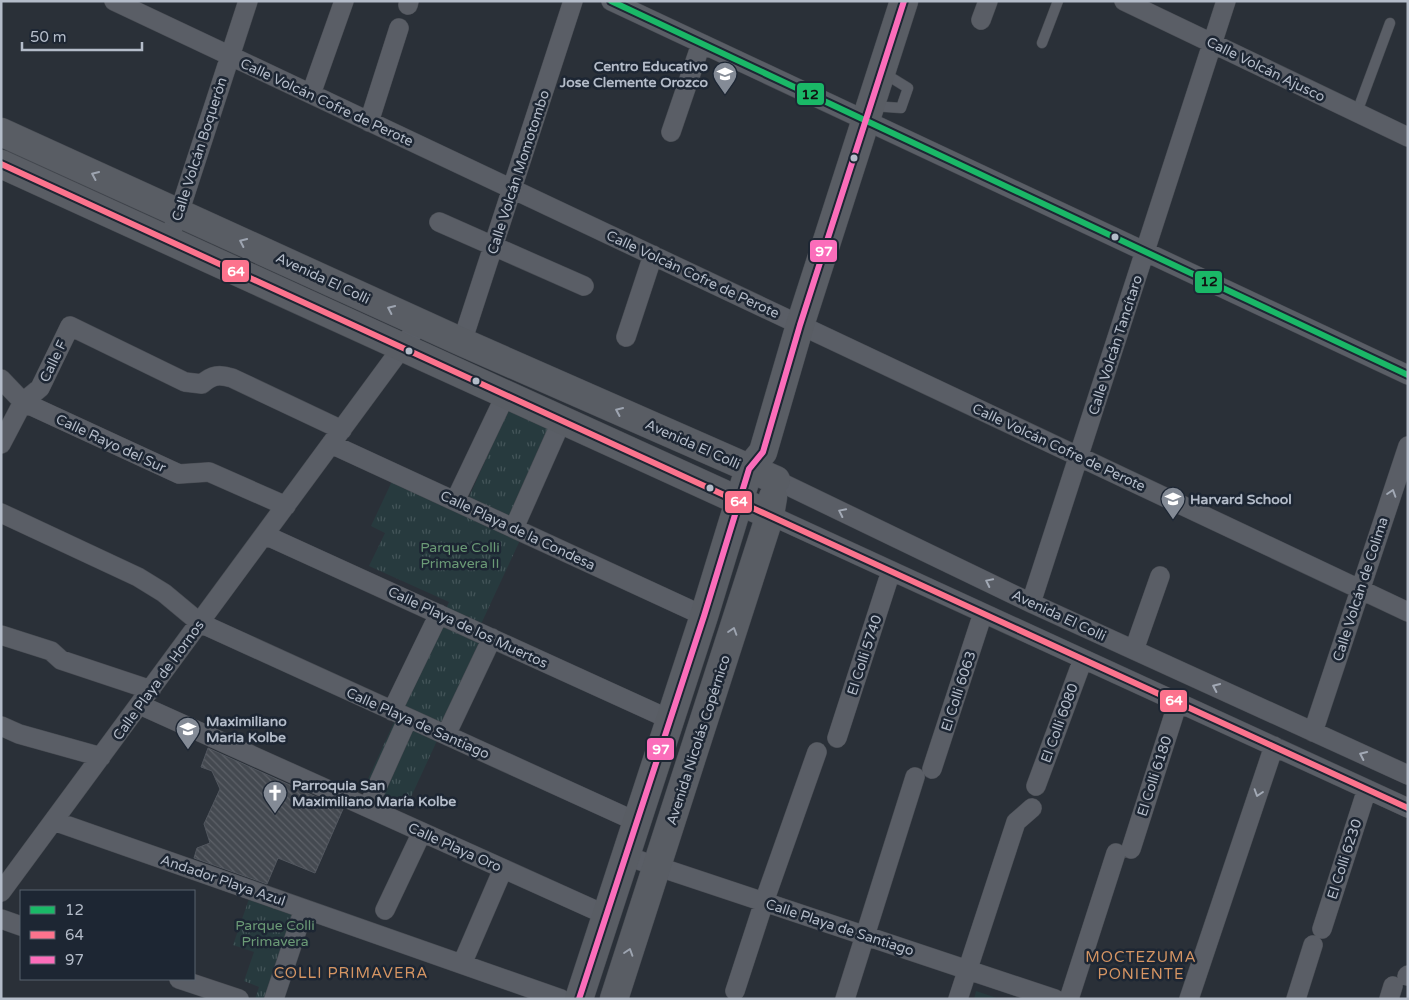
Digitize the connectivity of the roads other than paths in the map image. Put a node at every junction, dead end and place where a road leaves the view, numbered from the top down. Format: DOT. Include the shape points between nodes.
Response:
graph roads {
  1 [pos="114,1"];
  2 [pos="248,1"];
  3 [pos="344,1"];
  4 [pos="573,1"];
  5 [pos="611,1"];
  6 [pos="988,1"];
  7 [pos="1058,1"];
  8 [pos="1124,1"];
  9 [pos="1226,1"];
  10 [pos="903,2"];
  11 [pos="981,20"];
  12 [pos="1390,23"];
  13 [pos="399,28"];
  14 [pos="1042,43"];
  15 [pos="1212,43"];
  16 [pos="701,44"];
  17 [pos="230,56"];
  18 [pos="311,94"];
  19 [pos="1357,112"];
  20 [pos="867,114"];
  21 [pos="370,122"];
  22 [pos="1,132"];
  23 [pos="671,132"];
  24 [pos="1408,137"];
  25 [pos="1,164"];
  26 [pos="512,189"];
  27 [pos="179,213"];
  28 [pos="439,222"];
  29 [pos="168,240"];
  30 [pos="494,245"];
  31 [pos="1145,252"];
  32 [pos="653,255"];
  33 [pos="584,286"];
  34 [pos="420,323"];
  35 [pos="800,325"];
  36 [pos="70,326"];
  37 [pos="626,337"];
  38 [pos="462,342"];
  39 [pos="402,347"];
  40 [pos="1408,375"];
  41 [pos="1,379"];
  42 [pos="506,394"];
  43 [pos="23,402"];
  44 [pos="562,420"];
  45 [pos="337,437"];
  46 [pos="1,444"];
  47 [pos="1408,446"];
  48 [pos="1079,456"];
  49 [pos="756,460"];
  50 [pos="776,480"];
  51 [pos="455,501"];
  52 [pos="741,501"];
  53 [pos="286,506"];
  54 [pos="1,512"];
  55 [pos="770,515"];
  56 [pos="514,528"];
  57 [pos="265,534"];
  58 [pos="891,571"];
  59 [pos="1160,576"];
  60 [pos="1360,589"];
  61 [pos="1032,603"];
  62 [pos="1408,612"];
  63 [pos="984,613"];
  64 [pos="439,614"];
  65 [pos="704,616"];
  66 [pos="200,623"];
  67 [pos="1,635"];
  68 [pos="492,638"];
  69 [pos="1134,650"];
  70 [pos="1083,659"];
  71 [pos="145,697"];
  72 [pos="1178,702"];
  73 [pos="400,714"];
  74 [pos="670,720"];
  75 [pos="1,726"];
  76 [pos="1313,732"];
  77 [pos="446,735"];
  78 [pos="837,738"];
  79 [pos="1274,746"];
  80 [pos="817,752"];
  81 [pos="101,758"];
  82 [pos="932,769"];
  83 [pos="1408,775"];
  84 [pos="915,776"];
  85 [pos="1036,786"];
  86 [pos="1367,789"];
  87 [pos="368,808"];
  88 [pos="1032,808"];
  89 [pos="1408,808"];
  90 [pos="54,821"];
  91 [pos="637,822"];
  92 [pos="422,832"];
  93 [pos="626,856"];
  94 [pos="658,866"];
  95 [pos="503,869"];
  96 [pos="8,870"];
  97 [pos="1,892"];
  98 [pos="764,902"];
  99 [pos="304,909"];
  100 [pos="385,910"];
  101 [pos="606,915"];
  102 [pos="1,919"];
  103 [pos="20,926"];
  104 [pos="1322,929"];
  105 [pos="865,936"];
  106 [pos="1313,946"];
  107 [pos="462,964"];
  108 [pos="967,970"];
  109 [pos="182,980"];
  110 [pos="735,991"];
  111 [pos="239,999"];
  112 [pos="274,999"];
  113 [pos="561,999"];
  114 [pos="579,999"];
  115 [pos="614,999"];
  116 [pos="845,999"];
  117 [pos="958,999"];
  118 [pos="1055,999"];
  119 [pos="1069,999"];
  120 [pos="1189,999"];
  121 [pos="1296,999"];
  1 -- 17 [label="street, Calle Volcán Cofre de Perote"];
  2 -- 17 [label="street, Calle Volcán Boquerón"];
  3 -- 18 [label="street"];
  4 -- 26 [label="street, Calle Volcán Momotombo"];
  5 -- 16 [label="street"];
  6 -- 11 [label="street"];
  7 -- 14 [label="lane"];
  8 -- 15 [label="street, Calle Volcán Ajusco"];
  9 -- 15 [label="street, Calle Volcán Tancítaro"];
  10 -- 20 [label="street"];
  12 -- 19 [label="lane"];
  13 -- 21 [label="street"];
  15 -- 19 [label="street, Calle Volcán Ajusco"];
  15 -- 31 [label="street, Calle Volcán Tancítaro"];
  16 -- 20 [label="street"];
  16 -- 23 [label="street"];
  17 -- 18 [label="street, Calle Volcán Cofre de Perote"];
  17 -- 27 [label="street, Calle Volcán Boquerón"];
  18 -- 21 [label="street, Calle Volcán Cofre de Perote"];
  19 -- 24 [label="street, Calle Volcán Ajusco"];
  20 -- 31 [label="street"];
  20 -- 35 [label="street"];
  21 -- 26 [label="street, Calle Volcán Cofre de Perote"];
  27 -- 22 [label="street, Avenida El Colli, one-way"];
  25 -- 29 [label="street"];
  26 -- 30 [label="street, Calle Volcán Momotombo"];
  26 -- 32 [label="street, Calle Volcán Cofre de Perote"];
  27 -- 29 [label="street, Calle Volcán Boquerón"];
  34 -- 27 [label="street, Avenida El Colli, one-way"];
  28 -- 30 [label="street"];
  29 -- 39 [label="street"];
  30 -- 33 [label="street"];
  30 -- 38 [label="street, Calle Volcán Momotombo"];
  31 -- 40 [label="street"];
  31 -- 48 [label="street, Calle Volcán Tancítaro"];
  32 -- 35 [label="street, Calle Volcán Cofre de Perote"];
  32 -- 37 [label="street"];
  34 -- 38 [label="street, Avenida El Colli"];
  34 -- 39 [label="street, Calle Playa de Hornos"];
  35 -- 48 [label="street, Calle Volcán Cofre de Perote"];
  35 -- 49 [label="street"];
  36 -- 43 [label="street, Calle F" via="40,388"];
  36 -- 45 [label="street, Calle Playa de la Condesa" via="185,382 202,384 210,377 223,375 232,378"];
  49 -- 38 [label="street, Avenida El Colli, one-way"];
  39 -- 42 [label="street"];
  39 -- 45 [label="street, Calle Playa de Hornos"];
  41 -- 43 [label="street, Calle Rayo del Sur"];
  42 -- 44 [label="street"];
  42 -- 51 [label="street"];
  43 -- 46 [label="street, Calle F"];
  43 -- 53 [label="street, Calle Rayo del Sur" via="179,474 209,472"];
  44 -- 52 [label="street"];
  44 -- 56 [label="street"];
  45 -- 51 [label="street, Calle Playa de la Condesa"];
  45 -- 53 [label="street, Calle Playa de Hornos"];
  60 -- 47 [label="street, Calle Volcán de Colima, one-way"];
  48 -- 60 [label="street, Calle Volcán Cofre de Perote"];
  48 -- 61 [label="street, Calle Volcán Tancítaro"];
  49 -- 50 [label="street, Avenida El Colli"];
  49 -- 52 [label="street"];
  50 -- 55 [label="street, Avenida Nicolás Copérnico"];
  61 -- 50 [label="street, Avenida El Colli, one-way"];
  51 -- 56 [label="street, Calle Playa de la Condesa"];
  52 -- 55 [label="street"];
  52 -- 65 [label="street"];
  53 -- 57 [label="street, Calle Playa de Hornos"];
  54 -- 66 [label="street, Calle Playa de Santiago" via="138,577 164,593"];
  55 -- 58 [label="street"];
  94 -- 55 [label="street, Avenida Nicolás Copérnico, one-way"];
  56 -- 65 [label="street, Calle Playa de la Condesa"];
  57 -- 64 [label="street, Calle Playa de los Muertos"];
  57 -- 66 [label="street, Calle Playa de Hornos"];
  58 -- 63 [label="street"];
  58 -- 78 [label="street, El Colli 5740"];
  59 -- 69 [label="street"];
  60 -- 62 [label="street, Calle Volcán Cofre de Perote"];
  60 -- 76 [label="street, Calle Volcán de Colima"];
  61 -- 69 [label="street, Avenida El Colli"];
  63 -- 70 [label="street"];
  63 -- 82 [label="street, El Colli 6063"];
  64 -- 68 [label="street, Calle Playa de los Muertos"];
  64 -- 73 [label="street"];
  65 -- 74 [label="street"];
  66 -- 71 [label="street, Calle Playa de Hornos"];
  66 -- 73 [label="street, Calle Playa de Santiago"];
  67 -- 71 [label="street, Calle Playa Oro" via="51,651 61,660"];
  68 -- 74 [label="street, Calle Playa de los Muertos"];
  68 -- 77 [label="street"];
  76 -- 69 [label="street, Avenida El Colli, one-way"];
  70 -- 72 [label="street"];
  70 -- 85 [label="street, El Colli 6080"];
  71 -- 81 [label="street, Calle Playa de Hornos"];
  71 -- 87 [label="street, Calle Playa Oro"];
  72 -- 79 [label="street"];
  72 -- 119 [label="street, El Colli 6180"];
  73 -- 77 [label="street, Calle Playa de Santiago"];
  73 -- 87 [label="street"];
  74 -- 91 [label="street"];
  75 -- 81 [label="street"];
  83 -- 76 [label="street, Avenida El Colli, one-way"];
  77 -- 91 [label="street, Calle Playa de Santiago"];
  79 -- 86 [label="street"];
  79 -- 120 [label="street, one-way"];
  80 -- 98 [label="street"];
  81 -- 90 [label="street, Calle Playa de Hornos"];
  84 -- 105 [label="street"];
  86 -- 89 [label="street"];
  86 -- 104 [label="street, El Colli 6230"];
  87 -- 92 [label="street, Calle Playa Oro"];
  88 -- 108 [label="street" via="1016,822"];
  90 -- 96 [label="street, Calle Playa de Hornos"];
  90 -- 99 [label="street, Andador Playa Azul"];
  91 -- 93 [label="street"];
  92 -- 95 [label="street, Calle Playa Oro"];
  92 -- 100 [label="street"];
  93 -- 94 [label="street, Calle Playa de Santiago"];
  93 -- 101 [label="street"];
  94 -- 98 [label="street, Calle Playa de Santiago"];
  115 -- 94 [label="street, Avenida Nicolás Copérnico, one-way"];
  95 -- 101 [label="street, Calle Playa Oro"];
  95 -- 107 [label="street"];
  96 -- 97 [label="street, Calle Playa de Hornos"];
  98 -- 105 [label="street, Calle Playa de Santiago"];
  98 -- 110 [label="street"];
  99 -- 107 [label="street, Andador Playa Azul"];
  99 -- 112 [label="street"];
  101 -- 114 [label="street"];
  102 -- 103 [label="street"];
  105 -- 108 [label="street, Calle Playa de Santiago"];
  105 -- 116 [label="street"];
  106 -- 121 [label="street"];
  107 -- 113 [label="street, Andador Playa Azul"];
  108 -- 117 [label="street"];
  108 -- 118 [label="street, Calle Playa de Santiago"];
  109 -- 111 [label="street"];
}
